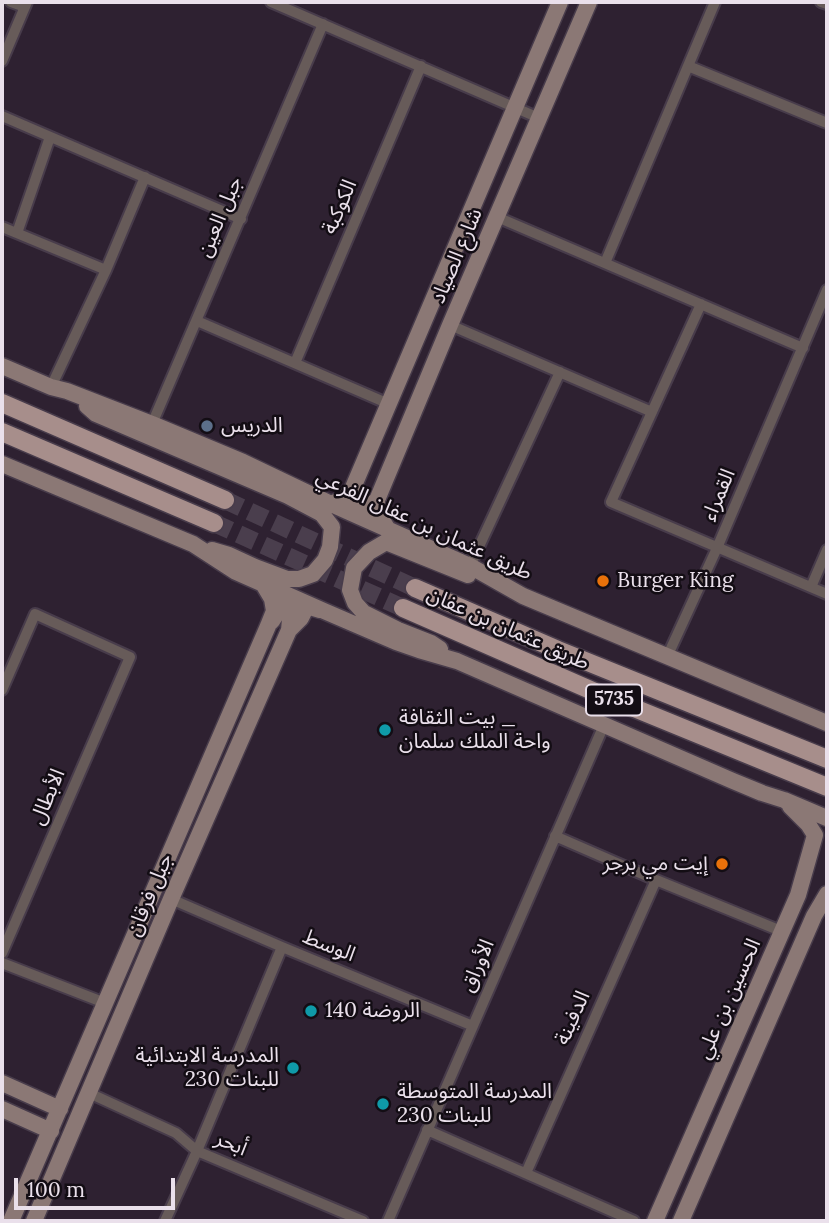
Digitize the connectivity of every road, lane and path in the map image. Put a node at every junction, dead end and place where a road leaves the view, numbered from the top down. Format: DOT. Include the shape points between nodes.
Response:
graph roads {
  1 [pos="11,2"];
  2 [pos="271,2"];
  3 [pos="560,2"];
  4 [pos="715,2"];
  5 [pos="821,2"];
  6 [pos="585,3"];
  7 [pos="26,4"];
  8 [pos="827,4"];
  9 [pos="294,6"];
  10 [pos="323,24"];
  11 [pos="2,61"];
  12 [pos="421,66"];
  13 [pos="688,66"];
  14 [pos="514,106"];
  15 [pos="2,116"];
  16 [pos="539,118"];
  17 [pos="827,123"];
  18 [pos="50,136"];
  19 [pos="145,177"];
  20 [pos="497,217"];
  21 [pos="241,219"];
  22 [pos="2,227"];
  23 [pos="18,233"];
  24 [pos="605,263"];
  25 [pos="106,270"];
  26 [pos="827,290"];
  27 [pos="701,304"];
  28 [pos="197,321"];
  29 [pos="450,324"];
  30 [pos="803,348"];
  31 [pos="295,363"];
  32 [pos="2,366"];
  33 [pos="560,372"];
  34 [pos="59,389"];
  35 [pos="2,403"];
  36 [pos="389,404"];
  37 [pos="652,412"];
  38 [pos="152,424"];
  39 [pos="2,432"];
  40 [pos="2,464"];
  41 [pos="352,490"];
  42 [pos="225,500"];
  43 [pos="377,500"];
  44 [pos="331,504"];
  45 [pos="214,523"];
  46 [pos="387,528"];
  47 [pos="193,544"];
  48 [pos="717,548"];
  49 [pos="827,550"];
  50 [pos="471,566"];
  51 [pos="501,583"];
  52 [pos="263,584"];
  53 [pos="811,587"];
  54 [pos="415,588"];
  55 [pos="827,594"];
  56 [pos="403,608"];
  57 [pos="324,611"];
  58 [pos="271,619"];
  59 [pos="289,630"];
  60 [pos="667,657"];
  61 [pos="457,661"];
  62 [pos="2,690"];
  63 [pos="824,720"];
  64 [pos="604,725"];
  65 [pos="827,759"];
  66 [pos="827,787"];
  67 [pos="784,800"];
  68 [pos="827,818"];
  69 [pos="555,836"];
  70 [pos="827,852"];
  71 [pos="656,880"];
  72 [pos="827,881"];
  73 [pos="798,895"];
  74 [pos="171,899"];
  75 [pos="823,900"];
  76 [pos="781,931"];
  77 [pos="282,947"];
  78 [pos="2,953"];
  79 [pos="2,963"];
  80 [pos="105,1003"];
  81 [pos="473,1026"];
  82 [pos="2,1083"];
  83 [pos="89,1093"];
  84 [pos="2,1109"];
  85 [pos="60,1109"];
  86 [pos="427,1130"];
  87 [pos="51,1131"];
  88 [pos="197,1151"];
  89 [pos="526,1173"];
  90 [pos="11,1221"];
  91 [pos="34,1221"];
  92 [pos="165,1221"];
  93 [pos="363,1221"];
  94 [pos="388,1221"];
  95 [pos="634,1221"];
  96 [pos="654,1221"];
  97 [pos="681,1221"];
  1 -- 7 [label="street"];
  2 -- 9 [label="street"];
  3 -- 14 [label="street, شارع الصياد"];
  4 -- 13 [label="street"];
  5 -- 8 [label="street"];
  6 -- 16 [label="street, شارع الصياد"];
  7 -- 11 [label="street"];
  9 -- 10 [label="street"];
  10 -- 12 [label="street"];
  10 -- 21 [label="street, جبل العين"];
  12 -- 14 [label="street"];
  12 -- 31 [label="street, الكوكبة"];
  13 -- 17 [label="street"];
  13 -- 24 [label="street"];
  14 -- 16 [label="street"];
  14 -- 36 [label="street, شارع الصياد"];
  15 -- 18 [label="street"];
  16 -- 20 [label="street, شارع الصياد"];
  18 -- 19 [label="street"];
  18 -- 23 [label="street"];
  19 -- 21 [label="street"];
  19 -- 25 [label="street"];
  20 -- 24 [label="street"];
  20 -- 29 [label="street, شارع الصياد"];
  21 -- 28 [label="street, جبل العين"];
  22 -- 23 [label="street"];
  23 -- 25 [label="street"];
  24 -- 27 [label="street"];
  25 -- 34 [label="street"];
  26 -- 30 [label="street, القمراء"];
  27 -- 30 [label="street"];
  27 -- 37 [label="street"];
  28 -- 31 [label="street"];
  28 -- 38 [label="street, جبل العين"];
  29 -- 33 [label="street"];
  29 -- 43 [label="street, شارع الصياد"];
  30 -- 48 [label="street, القمراء"];
  31 -- 36 [label="street"];
  32 -- 34 [label="street, طريق عثمان بن عفان الفرعي"];
  33 -- 37 [label="street"];
  33 -- 50 [label="street"];
  34 -- 38 [label="street, طريق عثمان بن عفان الفرعي"];
  34 -- 47 [label="street" via="96,414 288,496 322,514 332,527 325,560 313,574 299,579 287,579"];
  35 -- 42 [label="main road"];
  36 -- 41 [label="street, شارع الصياد"];
  37 -- 48 [label="street" via="611,502"];
  38 -- 44 [label="street, طريق عثمان بن عفان الفرعي"];
  39 -- 45 [label="main road"];
  40 -- 47 [label="street"];
  41 -- 43 [label="street" via="358,503"];
  41 -- 44 [label="street"];
  43 -- 46 [label="street"];
  44 -- 46 [label="street, طريق عثمان بن عفان الفرعي"];
  46 -- 50 [label="street, طريق عثمان بن عفان الفرعي"];
  47 -- 52 [label="street"];
  48 -- 53 [label="street"];
  48 -- 60 [label="street, القمراء"];
  49 -- 53 [label="street"];
  50 -- 51 [label="street, طريق عثمان بن عفان الفرعي"];
  51 -- 60 [label="street, طريق عثمان بن عفان الفرعي"];
  51 -- 61 [label="street" via="464,574 386,542 354,568 350,590 364,613 431,643"];
  52 -- 57 [label="street"];
  52 -- 58 [label="street" via="272,599"];
  53 -- 55 [label="street"];
  54 -- 65 [label="main road, طريق عثمان بن عفان / 5735"];
  56 -- 66 [label="main road, طريق عثمان بن عفان / 5735"];
  57 -- 59 [label="street, جبل فرقان" via="307,606"];
  57 -- 61 [label="street"];
  58 -- 59 [label="street" via="282,605 291,609"];
  58 -- 80 [label="street, جبل فرقان"];
  59 -- 74 [label="street, جبل فرقان"];
  60 -- 63 [label="street, طريق عثمان بن عفان الفرعي"];
  61 -- 64 [label="street"];
  62 -- 78 [label="street, الأبطال" via="35,614 131,657"];
  64 -- 67 [label="street"];
  64 -- 69 [label="street, الأوراق"];
  67 -- 68 [label="street"];
  67 -- 73 [label="street, الحسين بن علي" via="815,835"];
  69 -- 71 [label="street"];
  69 -- 81 [label="street, الأوراق"];
  70 -- 73 [label="street" via="819,857"];
  71 -- 76 [label="street"];
  71 -- 89 [label="street, الدفينة"];
  72 -- 75 [label="street"];
  73 -- 76 [label="street, الحسين بن علي"];
  74 -- 77 [label="street, الوسط"];
  74 -- 83 [label="street, جبل فرقان"];
  75 -- 97 [label="street"];
  76 -- 96 [label="street, الحسين بن علي"];
  77 -- 81 [label="street, الوسط"];
  77 -- 88 [label="street"];
  79 -- 80 [label="street"];
  80 -- 85 [label="street, جبل فرقان"];
  81 -- 86 [label="street, الأوراق"];
  82 -- 85 [label="street"];
  83 -- 88 [label="street, أبحر" via="176,1133"];
  83 -- 91 [label="street, جبل فرقان"];
  84 -- 87 [label="street"];
  85 -- 87 [label="street, جبل فرقان"];
  86 -- 89 [label="street"];
  86 -- 94 [label="street, الأوراق"];
  87 -- 90 [label="street, جبل فرقان"];
  88 -- 92 [label="street"];
  88 -- 93 [label="street, أبحر"];
  89 -- 95 [label="street"];
}
